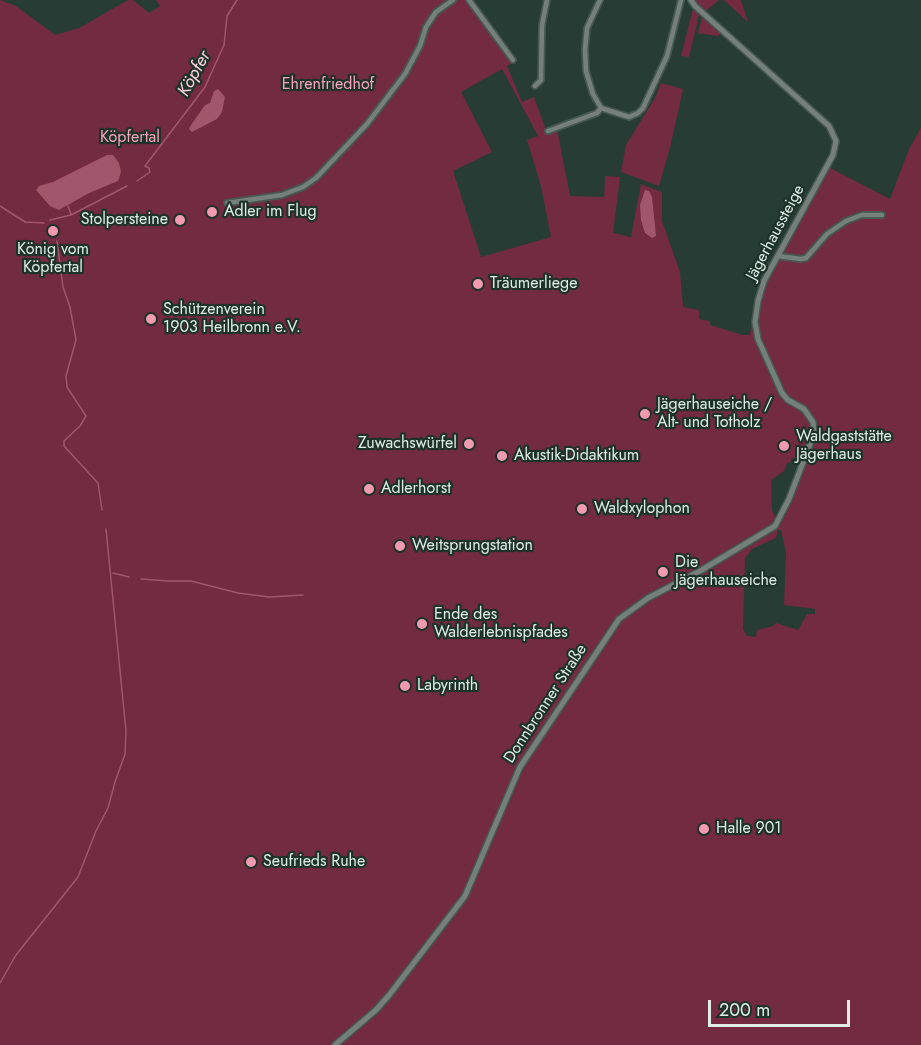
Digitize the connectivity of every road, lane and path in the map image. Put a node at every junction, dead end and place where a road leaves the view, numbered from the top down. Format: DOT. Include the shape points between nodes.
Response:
graph roads {
  1 [pos="453,0"];
  2 [pos="469,0"];
  3 [pos="548,0"];
  4 [pos="600,0"];
  5 [pos="681,0"];
  6 [pos="691,0"];
  7 [pos="513,60"];
  8 [pos="535,86"];
  9 [pos="601,108"];
  10 [pos="548,131"];
  11 [pos="227,203"];
  12 [pos="882,215"];
  13 [pos="778,256"];
  14 [pos="777,523"];
  15 [pos="335,1045"];
  1 -- 11 [label="street" via="436,12 405,74 367,124 316,178 282,195"];
  2 -- 7 [label="street"];
  3 -- 8 [label="street" via="542,25 541,80"];
  4 -- 9 [label="street" via="587,28 585,50 586,71"];
  5 -- 9 [label="street" via="667,56 643,108 629,117"];
  6 -- 13 [label="street, Jägerhaussteige" via="829,126 836,141 833,154"];
  9 -- 10 [label="street"];
  12 -- 13 [label="street" via="862,215 846,221 801,260"];
  13 -- 14 [label="street, Jägerhaussteige" via="758,301 758,339 782,393 810,416 814,432"];
  14 -- 15 [label="street, Donnbronner Straße" via="619,619 520,767 465,896 390,994"];
}
